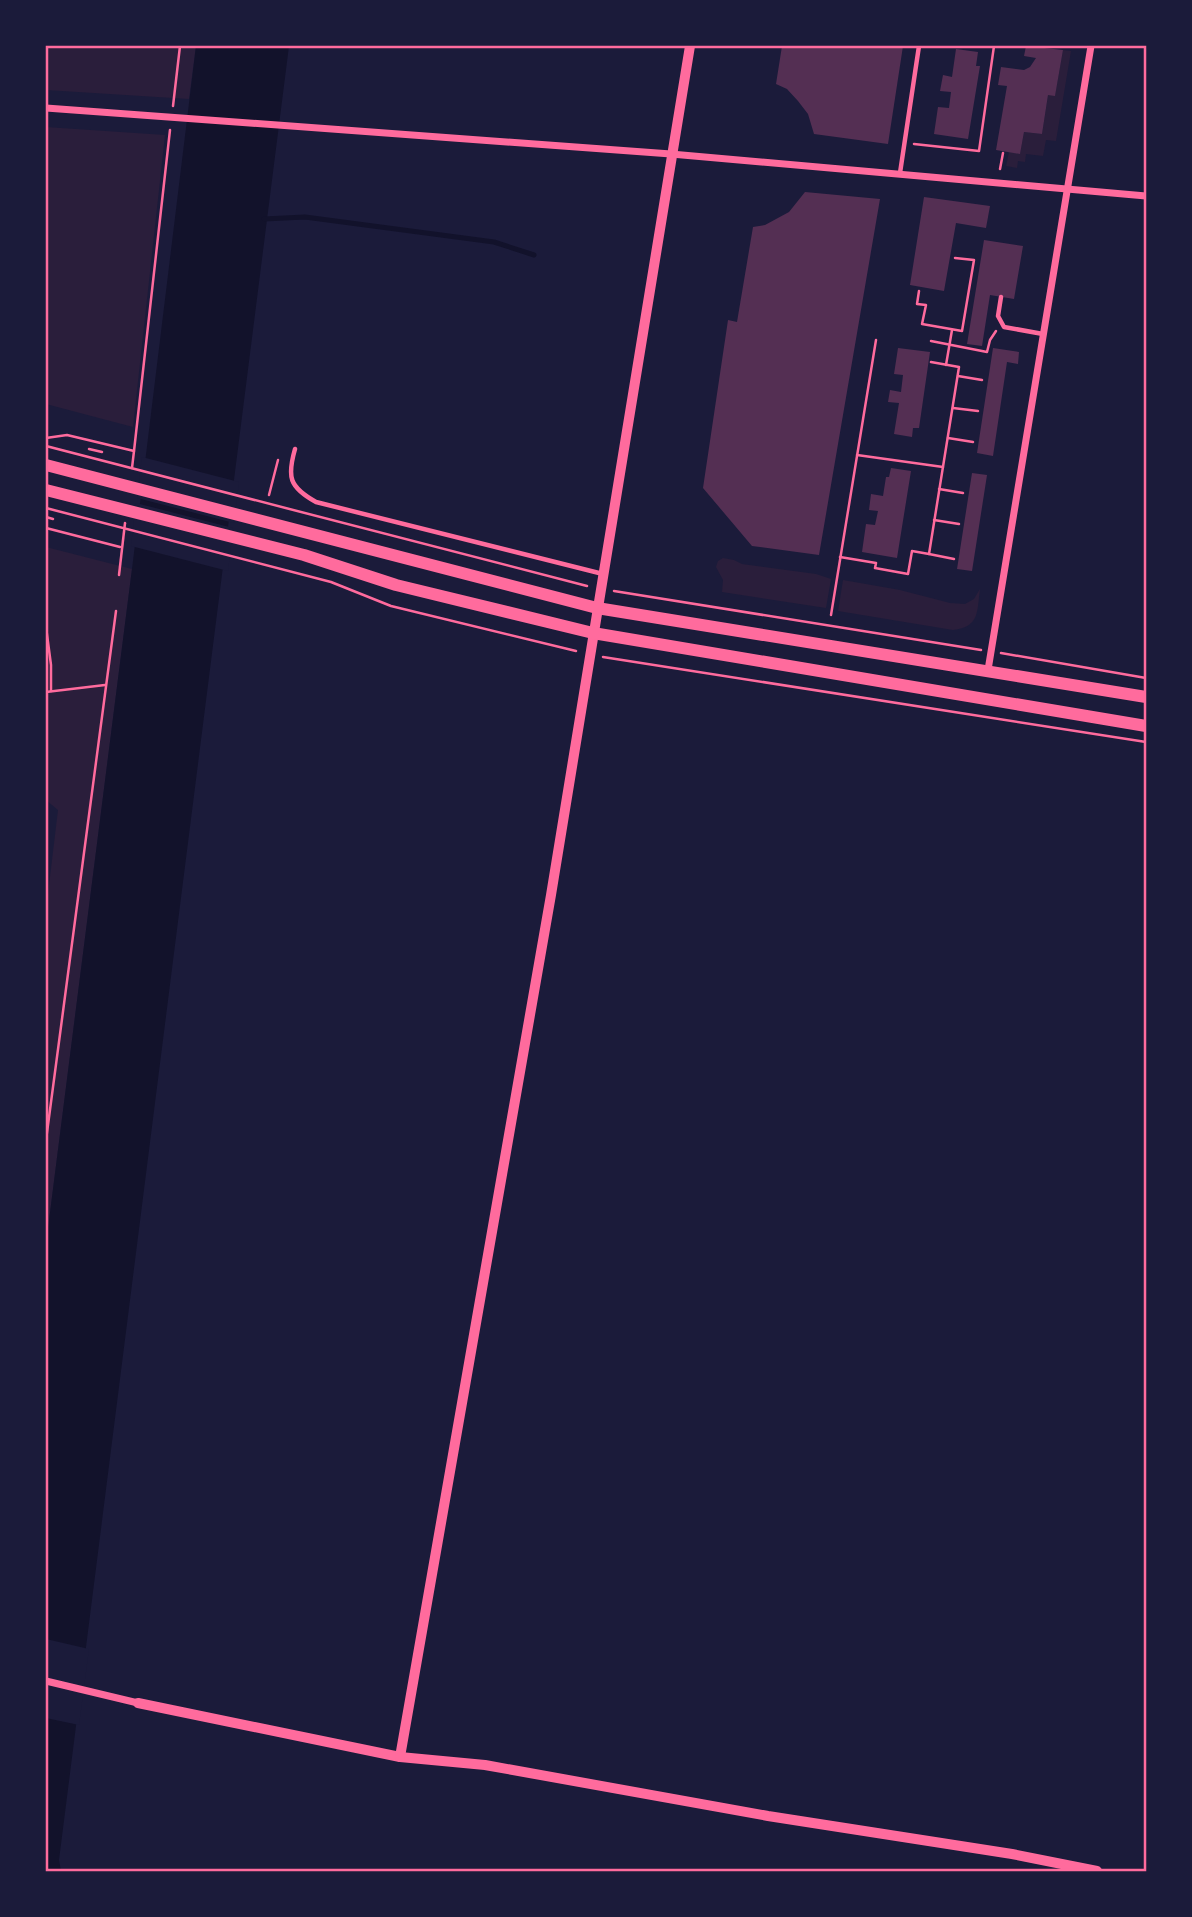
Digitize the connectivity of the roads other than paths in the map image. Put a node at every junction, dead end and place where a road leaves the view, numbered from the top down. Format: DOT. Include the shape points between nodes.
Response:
graph roads {
  1 [pos="690,46"];
  2 [pos="919,46"];
  3 [pos="1091,46"];
  4 [pos="46,108"];
  5 [pos="671,154"];
  6 [pos="900,173"];
  7 [pos="1067,189"];
  8 [pos="1146,196"];
  9 [pos="1001,296"];
  10 [pos="1043,334"];
  11 [pos="295,449"];
  12 [pos="46,466"];
  13 [pos="52,491"];
  14 [pos="603,575"];
  15 [pos="597,608"];
  16 [pos="593,633"];
  17 [pos="988,670"];
  18 [pos="1146,697"];
  19 [pos="1146,726"];
  20 [pos="46,1681"];
  21 [pos="138,1703"];
  22 [pos="400,1757"];
  23 [pos="1097,1871"];
  1 -- 5 [label="street"];
  2 -- 6 [label="lane"];
  3 -- 7 [label="street"];
  4 -- 5 [label="street"];
  5 -- 6 [label="street"];
  5 -- 14 [label="street"];
  6 -- 7 [label="street"];
  7 -- 8 [label="street"];
  7 -- 10 [label="street"];
  9 -- 10 [label="lane" via="998,316 1004,327"];
  10 -- 17 [label="street"];
  11 -- 14 [label="lane" via="289,470 292,483 316,502"];
  12 -- 15 [label="main road"];
  13 -- 16 [label="main road" via="303,555 396,585"];
  14 -- 15 [label="street"];
  15 -- 16 [label="street"];
  15 -- 17 [label="main road"];
  16 -- 19 [label="main road"];
  16 -- 22 [label="street"];
  17 -- 18 [label="main road"];
  20 -- 21 [label="street"];
  21 -- 22 [label="street"];
  22 -- 23 [label="street" via="485,1765"];
}
